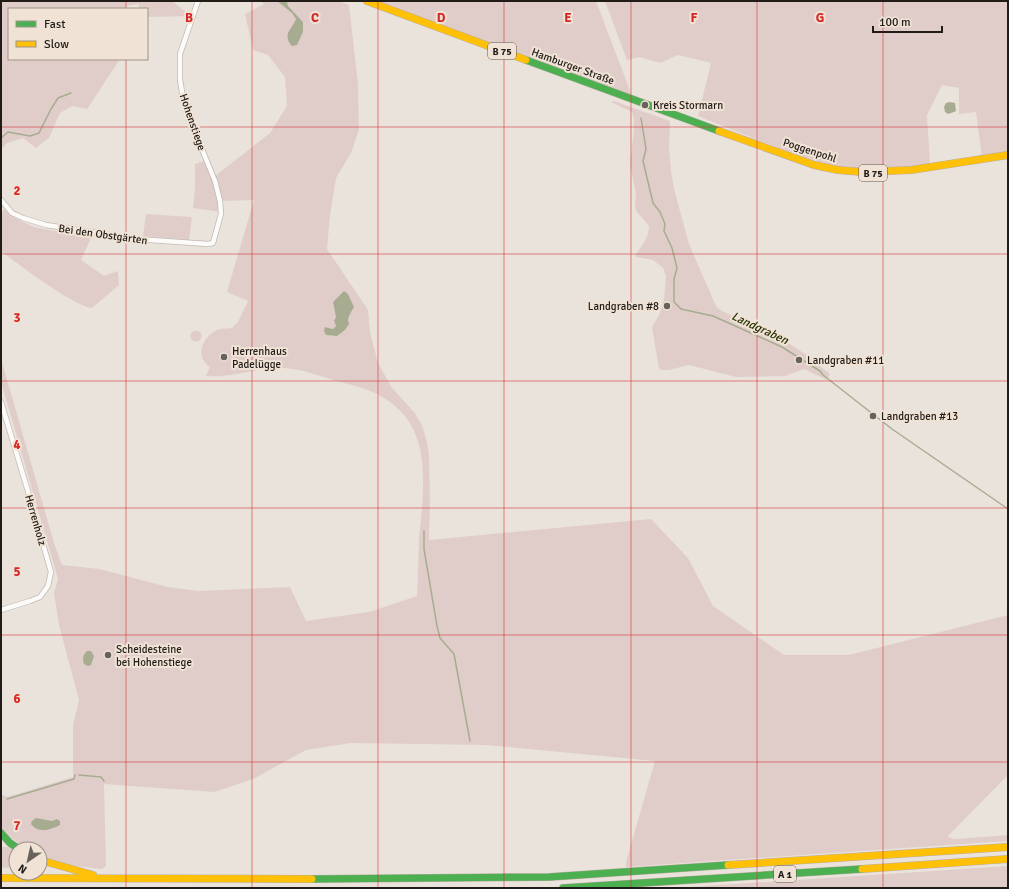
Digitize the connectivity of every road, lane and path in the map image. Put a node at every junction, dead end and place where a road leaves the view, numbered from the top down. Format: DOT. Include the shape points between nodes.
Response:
graph roads {
  1 [pos="198,1"];
  2 [pos="367,1"];
  3 [pos="636,101"];
  4 [pos="1008,155"];
  5 [pos="1,200"];
  6 [pos="213,243"];
  7 [pos="1,402"];
  8 [pos="1,610"];
  9 [pos="1,833"];
  10 [pos="8,841"];
  11 [pos="1008,847"];
  12 [pos="1008,859"];
  13 [pos="48,862"];
  14 [pos="1,878"];
  15 [pos="104,878"];
  16 [pos="562,888"];
  1 -- 6 [label="street, Hohenstiege" via="180,54 180,79 183,99 215,181 220,201 221,214"];
  2 -- 3 [label="main road, Hamburger Straße / B 75"];
  3 -- 4 [label="main road, Poggenpohl / B 75" via="834,170 894,173"];
  5 -- 6 [label="street, Bei den Obstgärten" via="12,213 46,225 136,239"];
  7 -- 8 [label="street, Herrenholz" via="51,572 48,586 40,597"];
  9 -- 10 [label="main road"];
  11 -- 15 [label="main road, A 1" via="549,877"];
  12 -- 16 [label="main road, A 1"];
  13 -- 15 [label="main road"];
  14 -- 15 [label="main road, A 1"];
}
